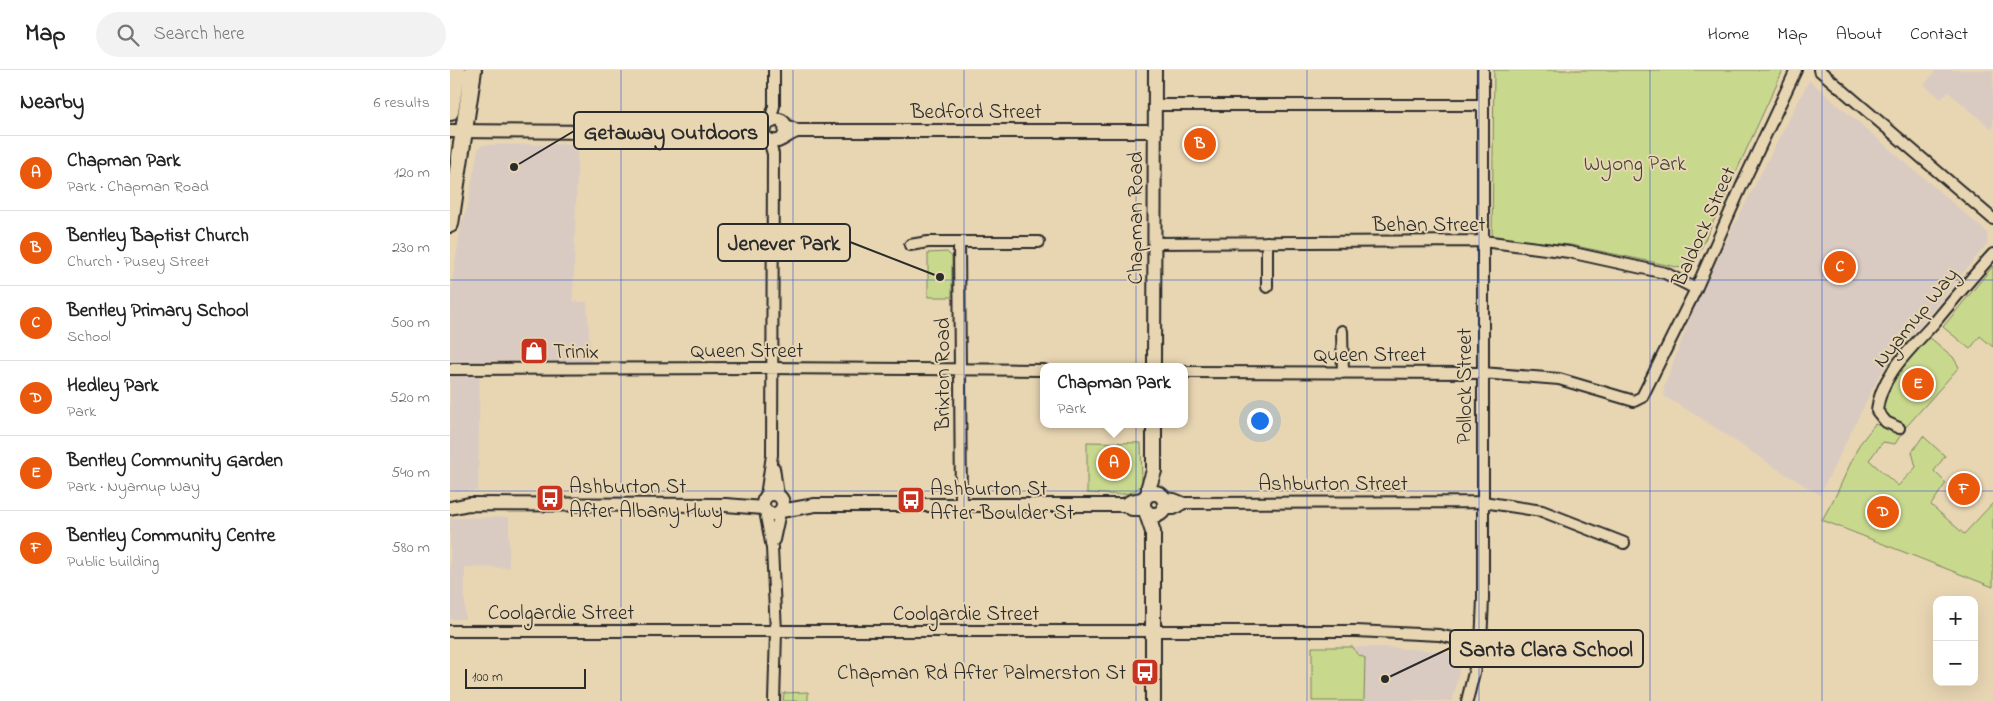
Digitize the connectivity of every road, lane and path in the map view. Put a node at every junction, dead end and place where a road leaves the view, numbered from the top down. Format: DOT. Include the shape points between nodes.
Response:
graph roads {
  1 [pos="457,70"];
  2 [pos="473,70"];
  3 [pos="774,70"];
  4 [pos="1155,70"];
  5 [pos="1483,70"];
  6 [pos="1796,70"];
  7 [pos="1819,70"];
  8 [pos="1155,105"];
  9 [pos="1483,106"];
  10 [pos="450,112"];
  11 [pos="775,130"];
  12 [pos="457,131"];
  13 [pos="1155,131"];
  14 [pos="1993,219"];
  15 [pos="450,224"];
  16 [pos="1483,241"];
  17 [pos="960,242"];
  18 [pos="1039,242"];
  19 [pos="1266,242"];
  20 [pos="1154,244"];
  21 [pos="910,245"];
  22 [pos="1993,254"];
  23 [pos="1267,287"];
  24 [pos="1696,289"];
  25 [pos="1342,332"];
  26 [pos="1154,363"];
  27 [pos="772,368"];
  28 [pos="450,369"];
  29 [pos="960,369"];
  30 [pos="1040,370"];
  31 [pos="1188,372"];
  32 [pos="1343,373"];
  33 [pos="1482,373"];
  34 [pos="1642,397"];
  35 [pos="1154,428"];
  36 [pos="1899,428"];
  37 [pos="450,499"];
  38 [pos="770,501"];
  39 [pos="1483,502"];
  40 [pos="1154,503"];
  41 [pos="470,504"];
  42 [pos="815,505"];
  43 [pos="961,506"];
  44 [pos="450,508"];
  45 [pos="781,511"];
  46 [pos="1624,543"];
  47 [pos="772,548"];
  48 [pos="450,631"];
  49 [pos="776,632"];
  50 [pos="1153,632"];
  51 [pos="1481,644"];
  52 [pos="1529,656"];
  53 [pos="774,701"];
  54 [pos="1153,701"];
  55 [pos="1467,701"];
  1 -- 10 [label="highway"];
  2 -- 12 [label="highway"];
  3 -- 11 [label="street"];
  4 -- 8 [label="street, Chapman Road"];
  5 -- 9 [label="street, Pollock Street"];
  6 -- 24 [label="street, Baldock Street"];
  7 -- 14 [label="street"];
  8 -- 9 [label="street"];
  8 -- 13 [label="street, Chapman Road"];
  9 -- 16 [label="street, Pollock Street"];
  11 -- 12 [label="street"];
  11 -- 13 [label="street, Bedford Street"];
  11 -- 27 [label="street"];
  12 -- 15 [label="highway"];
  13 -- 20 [label="street, Chapman Road"];
  16 -- 19 [label="street, Behan Street"];
  16 -- 24 [label="street, Behan Street" via="1569,252 1665,273"];
  16 -- 33 [label="street, Pollock Street"];
  17 -- 18 [label="street"];
  17 -- 21 [label="street"];
  17 -- 29 [label="street, Brixton Road"];
  19 -- 20 [label="street, Behan Street"];
  19 -- 23 [label="street"];
  20 -- 26 [label="street, Chapman Road"];
  22 -- 36 [label="street, Nyamup Way" via="1886,382 1877,411 1881,418"];
  24 -- 34 [label="street, Baldock Street"];
  25 -- 32 [label="street"];
  27 -- 28 [label="street, Queen Street"];
  27 -- 29 [label="street, Queen Street"];
  27 -- 38 [label="street"];
  29 -- 30 [label="street, Queen Street"];
  29 -- 43 [label="street, Brixton Road"];
  31 -- 32 [label="street, Queen Street"];
  32 -- 33 [label="street, Queen Street"];
  33 -- 34 [label="street, Queen Street" via="1559,379 1634,401"];
  33 -- 39 [label="street, Pollock Street"];
  35 -- 40 [label="main road" via="1154,471 1149,486"];
  37 -- 41 [label="street, Ashburton Street"];
  38 -- 41 [label="street, Ashburton Street" via="726,505"];
  38 -- 42 [label="street, Ashburton Street"];
  38 -- 45 [label="street, Ashburton Street" via="772,515"];
  38 -- 47 [label="street"];
  39 -- 40 [label="street, Ashburton Street" via="1184,503 1174,509"];
  39 -- 46 [label="street, Ashburton Street" via="1542,511"];
  39 -- 51 [label="street, Pollock Street"];
  40 -- 43 [label="street, Ashburton Street" via="1132,509 1125,505"];
  40 -- 50 [label="main road" via="1157,525 1153,532"];
  41 -- 44 [label="street, Ashburton Street"];
  42 -- 43 [label="street, Ashburton Street"];
  42 -- 45 [label="street, Ashburton Street"];
  45 -- 47 [label="street"];
  47 -- 49 [label="street"];
  48 -- 49 [label="street, Coolgardie Street"];
  49 -- 50 [label="street, Coolgardie Street"];
  49 -- 53 [label="street"];
  50 -- 51 [label="street, Coolgardie Street" via="1439,634"];
  50 -- 54 [label="main road"];
  51 -- 52 [label="street, Coolgardie Street"];
  51 -- 55 [label="street, Pollock Street"];
}
